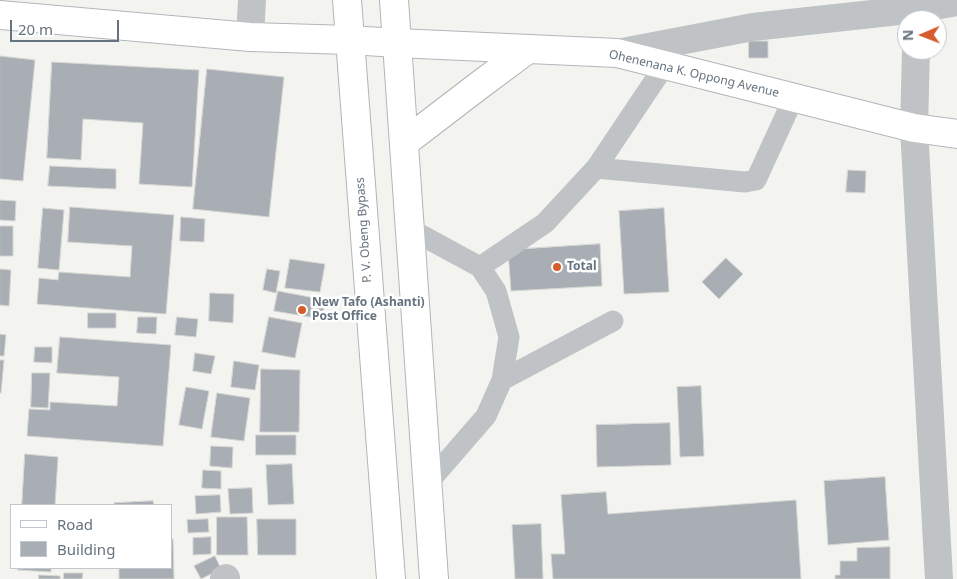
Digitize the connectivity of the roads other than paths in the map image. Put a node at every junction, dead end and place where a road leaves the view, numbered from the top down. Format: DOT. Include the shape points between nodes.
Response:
graph roads {
  1 [pos="252,0"];
  2 [pos="347,0"];
  3 [pos="394,0"];
  4 [pos="957,2"];
  5 [pos="930,10"];
  6 [pos="0,15"];
  7 [pos="897,16"];
  8 [pos="250,37"];
  9 [pos="350,40"];
  10 [pos="397,43"];
  11 [pos="528,49"];
  12 [pos="617,53"];
  13 [pos="916,60"];
  14 [pos="666,65"];
  15 [pos="794,97"];
  16 [pos="914,128"];
  17 [pos="957,134"];
  18 [pos="404,143"];
  19 [pos="596,168"];
  20 [pos="410,229"];
  21 [pos="480,267"];
  22 [pos="613,321"];
  23 [pos="502,380"];
  24 [pos="428,483"];
  25 [pos="390,579"];
  26 [pos="434,579"];
  27 [pos="939,579"];
  1 -- 8 [label="street"];
  2 -- 9 [label="main road, P. V. Obeng Bypass"];
  3 -- 10 [label="main road"];
  4 -- 5 [label="street"];
  6 -- 8 [label="main road, Ohenenana K. Oppong Avenue"];
  7 -- 12 [label="street" via="752,27"];
  8 -- 9 [label="main road, Ohenenana K. Oppong Avenue"];
  9 -- 10 [label="main road, Ohenenana K. Oppong Avenue"];
  9 -- 25 [label="main road, P. V. Obeng Bypass"];
  10 -- 11 [label="main road, Ohenenana K. Oppong Avenue"];
  10 -- 18 [label="main road"];
  11 -- 12 [label="main road, Ohenenana K. Oppong Avenue"];
  11 -- 18 [label="main road"];
  12 -- 14 [label="main road, Ohenenana K. Oppong Avenue"];
  13 -- 16 [label="street"];
  14 -- 15 [label="main road, Ohenenana K. Oppong Avenue"];
  14 -- 19 [label="lane"];
  15 -- 16 [label="main road, Ohenenana K. Oppong Avenue"];
  15 -- 19 [label="lane" via="756,180 745,182"];
  16 -- 17 [label="main road, Ohenenana K. Oppong Avenue"];
  16 -- 27 [label="street"];
  18 -- 20 [label="main road"];
  19 -- 21 [label="lane" via="545,223"];
  20 -- 21 [label="lane"];
  20 -- 24 [label="main road"];
  21 -- 23 [label="lane" via="496,290 509,336"];
  22 -- 23 [label="lane"];
  23 -- 24 [label="lane" via="486,416"];
  24 -- 26 [label="main road"];
}
